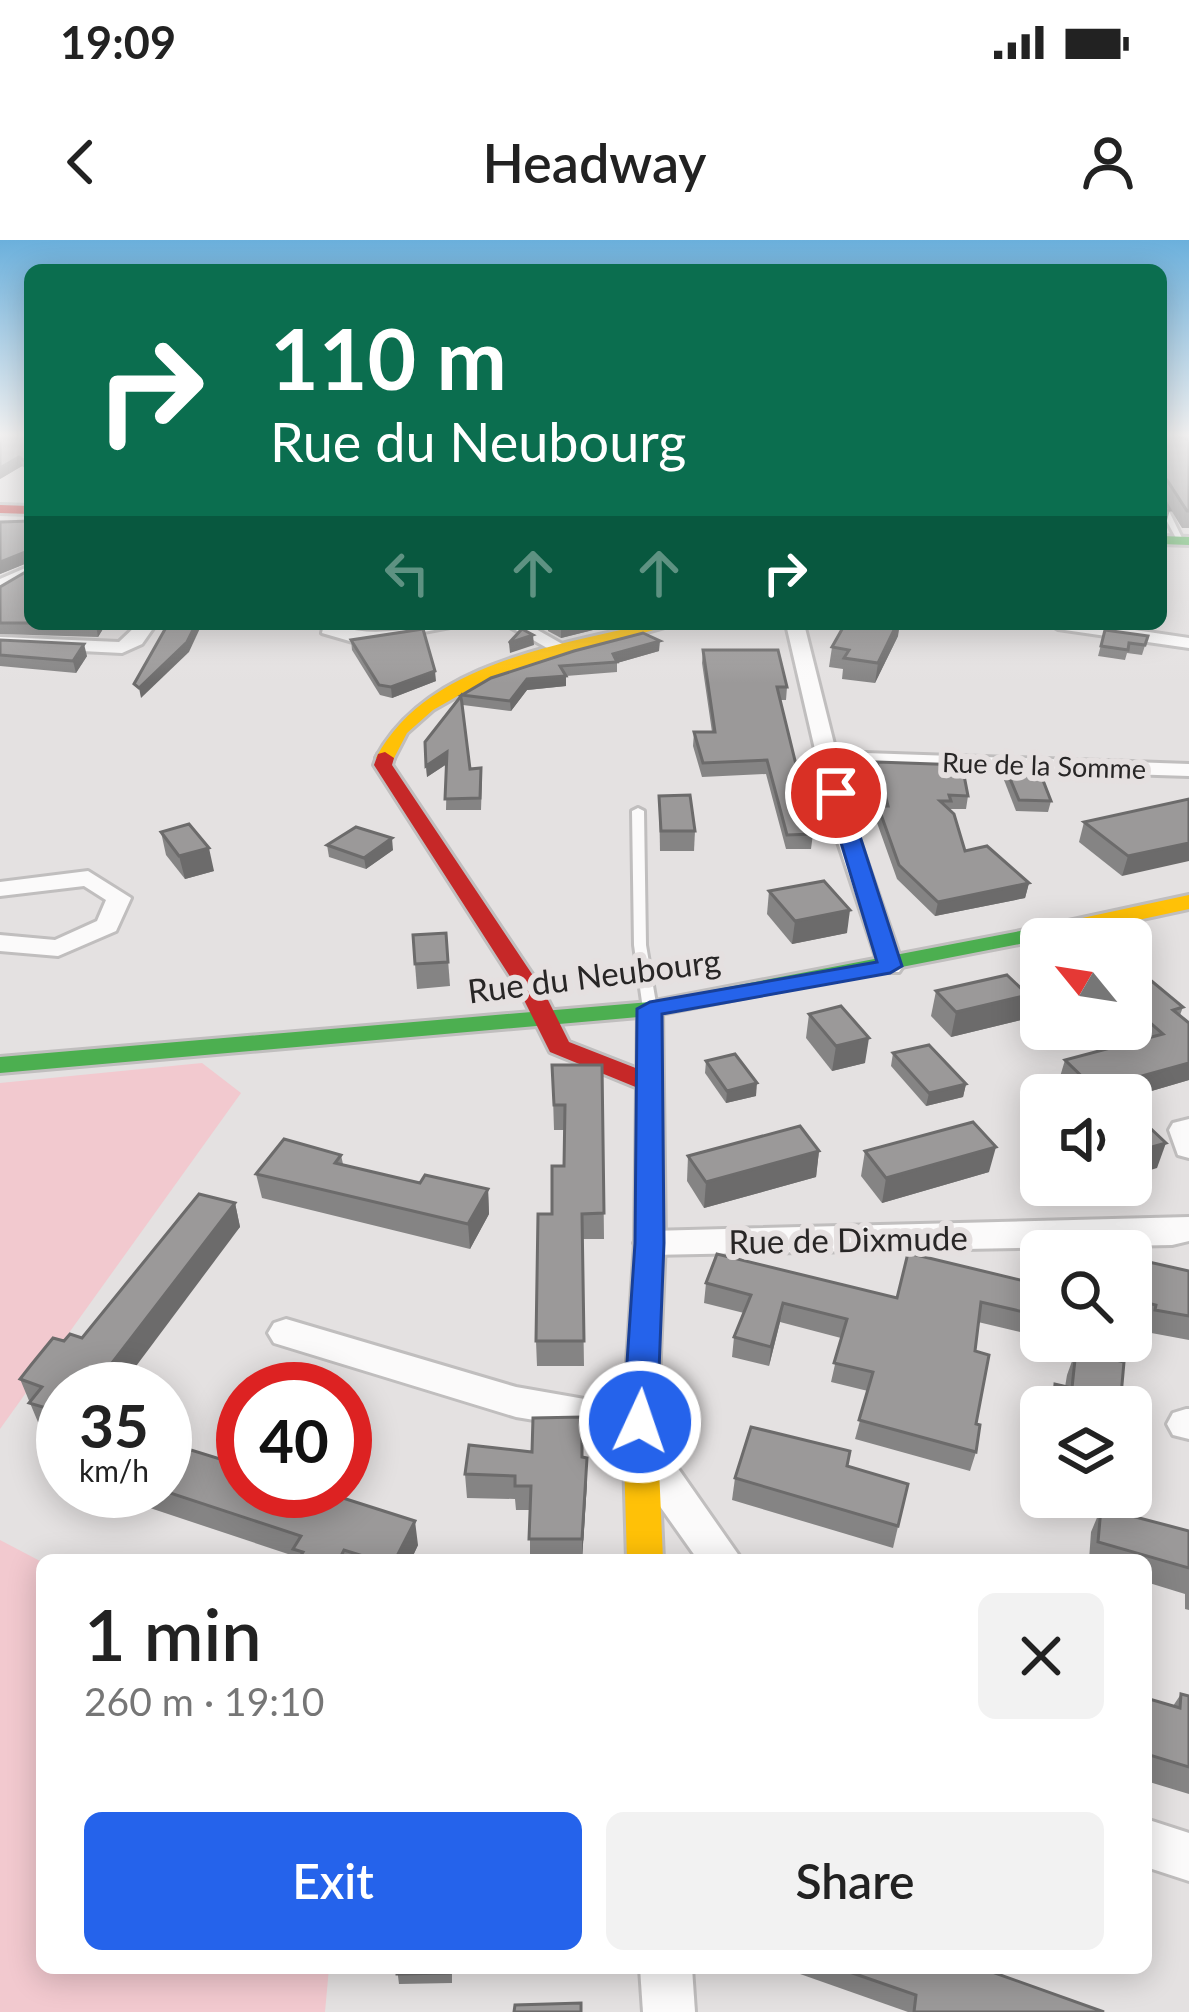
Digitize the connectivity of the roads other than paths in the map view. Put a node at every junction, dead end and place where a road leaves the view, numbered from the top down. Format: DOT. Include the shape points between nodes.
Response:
graph roads {
  1 [pos="143,630"];
  2 [pos="331,630"];
  3 [pos="418,630"];
  4 [pos="525,630"];
  5 [pos="648,630"];
  6 [pos="795,630"];
  7 [pos="1099,630"];
  8 [pos="0,642"];
  9 [pos="1189,643"];
  10 [pos="569,653"];
  11 [pos="827,758"];
  12 [pos="1189,770"];
  13 [pos="638,811"];
  14 [pos="0,889"];
  15 [pos="1189,902"];
  16 [pos="0,944"];
  17 [pos="890,966"];
  18 [pos="650,1009"];
  19 [pos="543,1022"];
  20 [pos="0,1065"];
  21 [pos="647,1082"];
  22 [pos="1189,1129"];
  23 [pos="1189,1148"];
  24 [pos="1189,1228"];
  25 [pos="650,1243"];
  26 [pos="286,1333"];
  27 [pos="640,1422"];
  28 [pos="645,1554"];
  29 [pos="718,1554"];
  30 [pos="1152,1845"];
  31 [pos="1189,1857"];
  32 [pos="666,1974"];
  33 [pos="669,2012"];
  1 -- 8 [label="street" via="122,648"];
  2 -- 3 [label="street" via="360,639"];
  4 -- 10 [label="street"];
  5 -- 10 [label="street"];
  6 -- 11 [label="street"];
  7 -- 9 [label="street"];
  10 -- 19 [label="street" via="424,706 393,732 383,765 532,992"];
  11 -- 12 [label="street, Rue de la Somme"];
  11 -- 17 [label="street"];
  13 -- 18 [label="lane" via="640,945"];
  14 -- 16 [label="street" via="88,878 119,898 107,926 58,948"];
  15 -- 17 [label="street, Rue du Neubourg"];
  17 -- 18 [label="street, Rue du Neubourg"];
  18 -- 19 [label="street, Rue du Neubourg"];
  18 -- 21 [label="street"];
  19 -- 20 [label="street, Rue du Neubourg"];
  19 -- 21 [label="street" via="559,1048"];
  21 -- 25 [label="street"];
  22 -- 23 [label="street"];
  24 -- 25 [label="street, Rue de Dixmude"];
  25 -- 27 [label="street"];
  26 -- 27 [label="street" via="516,1402"];
  27 -- 28 [label="street"];
  27 -- 29 [label="street" via="661,1477"];
  30 -- 31 [label="street"];
  32 -- 33 [label="street"];
}
